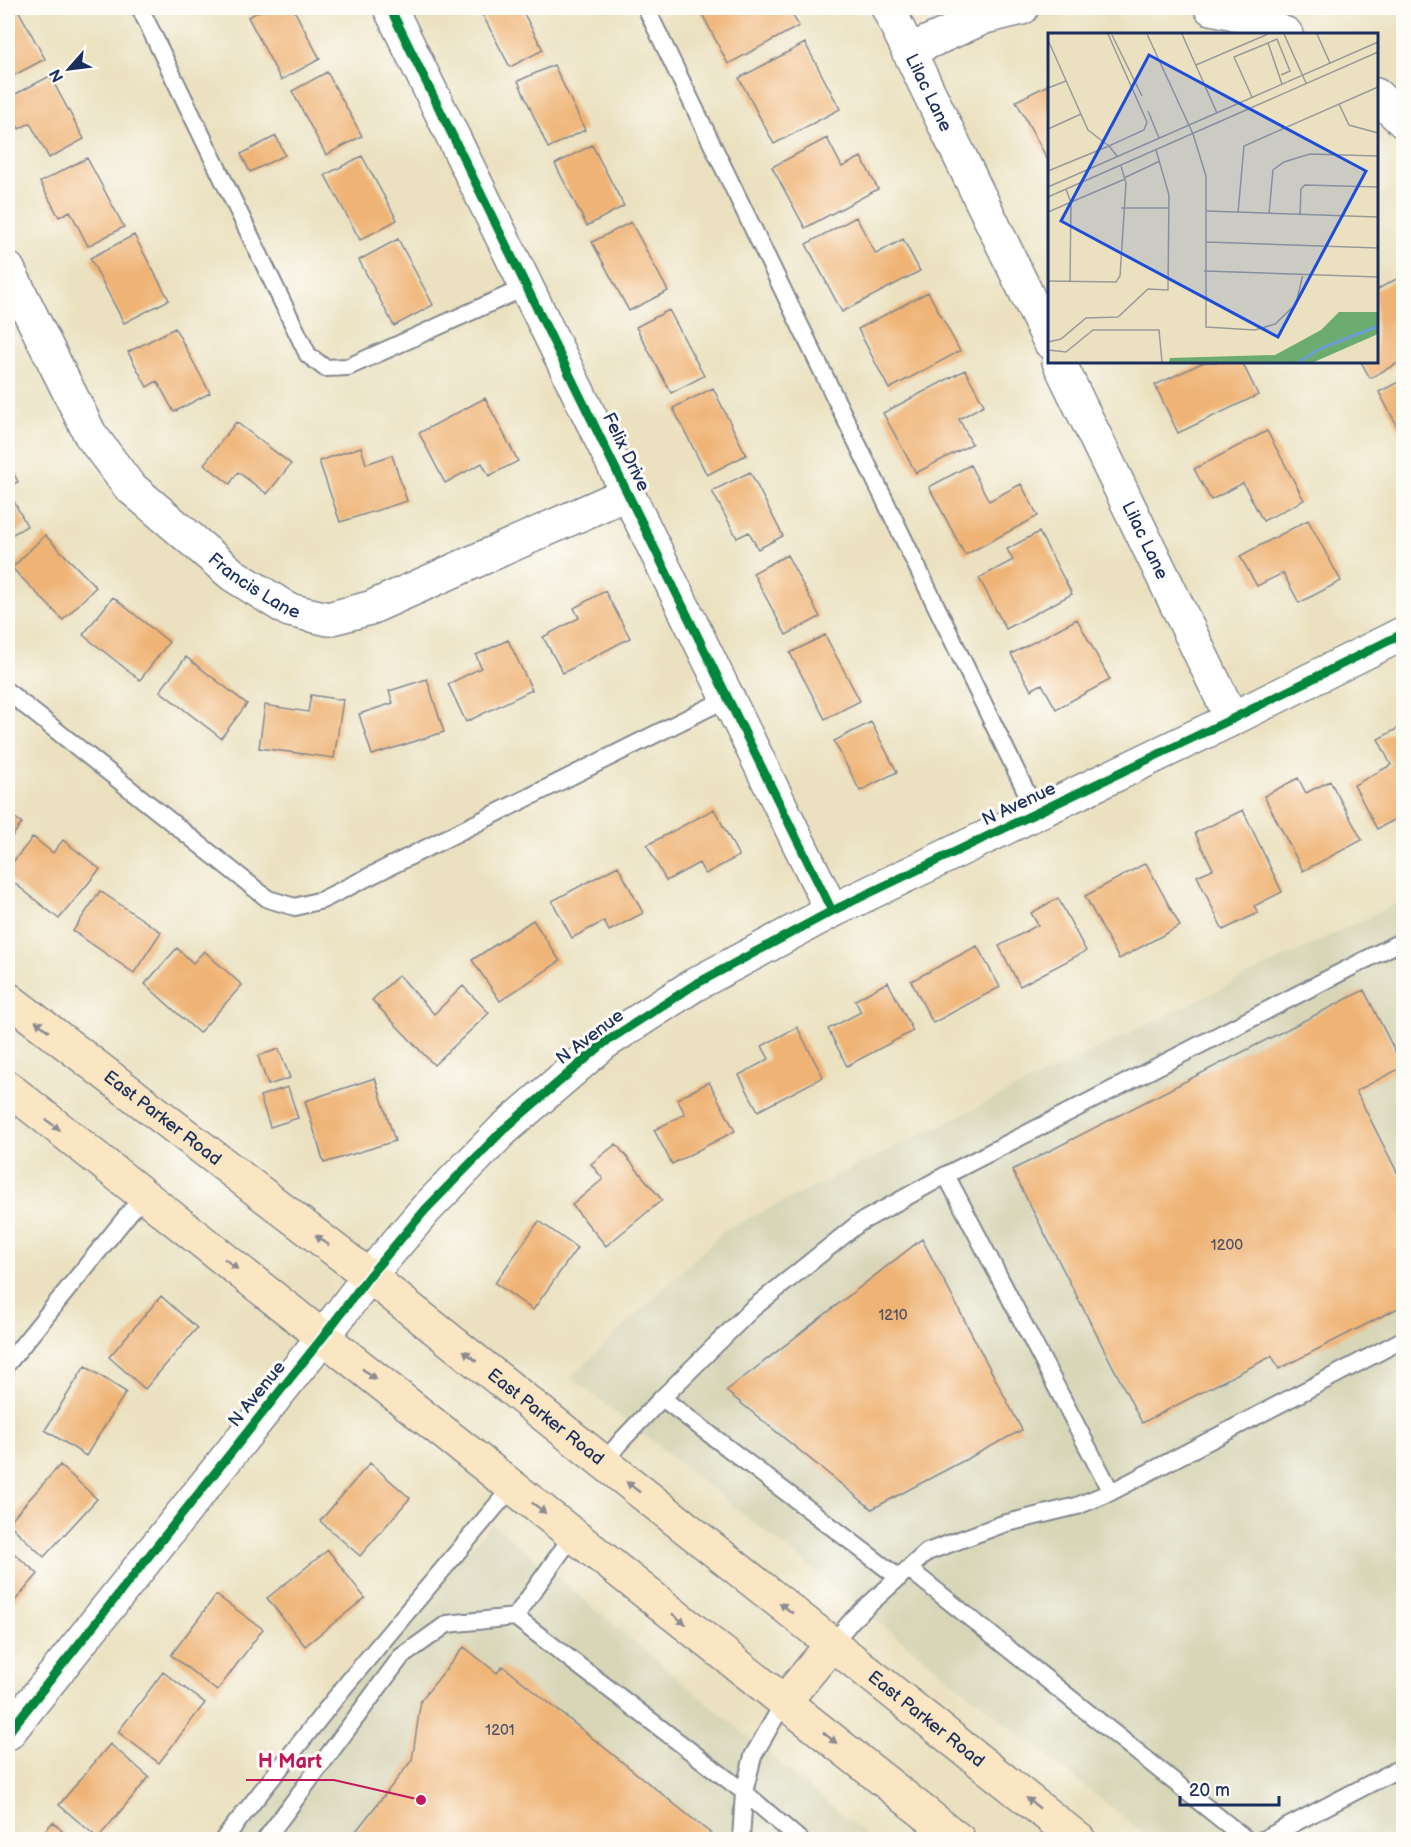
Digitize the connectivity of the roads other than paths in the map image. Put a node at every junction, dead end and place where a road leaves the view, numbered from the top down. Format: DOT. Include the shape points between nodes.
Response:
graph roads {
  1 [pos="140,8"];
  2 [pos="390,8"];
  3 [pos="646,8"];
  4 [pos="888,8"];
  5 [pos="1022,8"];
  6 [pos="1211,8"];
  7 [pos="1284,33"];
  8 [pos="909,51"];
  9 [pos="1378,96"];
  10 [pos="1404,122"];
  11 [pos="8,270"];
  12 [pos="526,287"];
  13 [pos="1048,338"];
  14 [pos="1059,363"];
  15 [pos="628,494"];
  16 [pos="1404,633"];
  17 [pos="8,692"];
  18 [pos="728,698"];
  19 [pos="1232,719"];
  20 [pos="1037,814"];
  21 [pos="832,911"];
  22 [pos="1404,940"];
  23 [pos="8,999"];
  24 [pos="8,1088"];
  25 [pos="946,1175"];
  26 [pos="143,1196"];
  27 [pos="369,1276"];
  28 [pos="323,1337"];
  29 [pos="1404,1340"];
  30 [pos="8,1363"];
  31 [pos="662,1398"];
  32 [pos="603,1463"];
  33 [pos="512,1487"];
  34 [pos="1111,1492"];
  35 [pos="573,1535"];
  36 [pos="904,1573"];
  37 [pos="514,1617"];
  38 [pos="832,1644"];
  39 [pos="784,1702"];
  40 [pos="8,1733"];
  41 [pos="1404,1766"];
  42 [pos="744,1792"];
  43 [pos="223,1839"];
  44 [pos="265,1839"];
  45 [pos="741,1839"];
  46 [pos="800,1839"];
  47 [pos="959,1839"];
  48 [pos="1079,1839"];
  49 [pos="1247,1839"];
  50 [pos="1262,1839"];
  1 -- 12 [label="lane" via="308,355 325,368 348,367"];
  2 -- 12 [label="street, Felix Drive"];
  3 -- 20 [label="lane"];
  4 -- 8 [label="street, Lilac Lane"];
  5 -- 8 [label="street" via="985,17"];
  6 -- 7 [label="street"];
  8 -- 13 [label="street, Lilac Lane"];
  9 -- 10 [label="street"];
  11 -- 15 [label="street, Francis Lane" via="90,434 129,486 233,575 289,610 328,619 370,608"];
  12 -- 15 [label="street, Felix Drive"];
  14 -- 19 [label="street, Lilac Lane"];
  15 -- 18 [label="street, Felix Drive"];
  16 -- 19 [label="street, N Avenue"];
  17 -- 18 [label="lane" via="268,899 295,907 322,900"];
  18 -- 21 [label="street, Felix Drive"];
  19 -- 20 [label="street, N Avenue"];
  20 -- 21 [label="street, N Avenue"];
  21 -- 27 [label="street, N Avenue" via="694,985 604,1043 503,1130 426,1209"];
  22 -- 25 [label="lane"];
  27 -- 23 [label="main road, East Parker Road, one-way"];
  24 -- 26 [label="main road, one-way"];
  25 -- 31 [label="lane" via="859,1223 752,1309"];
  25 -- 34 [label="lane"];
  26 -- 28 [label="main road, one-way"];
  26 -- 30 [label="lane"];
  27 -- 28 [label="street, N Avenue"];
  32 -- 27 [label="main road, East Parker Road, one-way"];
  28 -- 33 [label="main road, one-way"];
  28 -- 40 [label="street, N Avenue"];
  29 -- 34 [label="lane"];
  31 -- 32 [label="lane"];
  31 -- 36 [label="lane"];
  38 -- 32 [label="main road, East Parker Road, one-way"];
  33 -- 35 [label="main road, one-way"];
  33 -- 43 [label="lane"];
  34 -- 36 [label="lane" via="927,1552"];
  35 -- 37 [label="lane"];
  35 -- 39 [label="main road, one-way"];
  36 -- 38 [label="lane" via="853,1619"];
  36 -- 49 [label="lane"];
  37 -- 42 [label="lane"];
  37 -- 44 [label="lane" via="447,1623 401,1657"];
  38 -- 39 [label="main road"];
  48 -- 38 [label="main road, East Parker Road, one-way"];
  39 -- 42 [label="lane" via="753,1756"];
  39 -- 47 [label="main road, one-way"];
  41 -- 50 [label="lane"];
  42 -- 45 [label="lane"];
  42 -- 46 [label="lane"];
}
